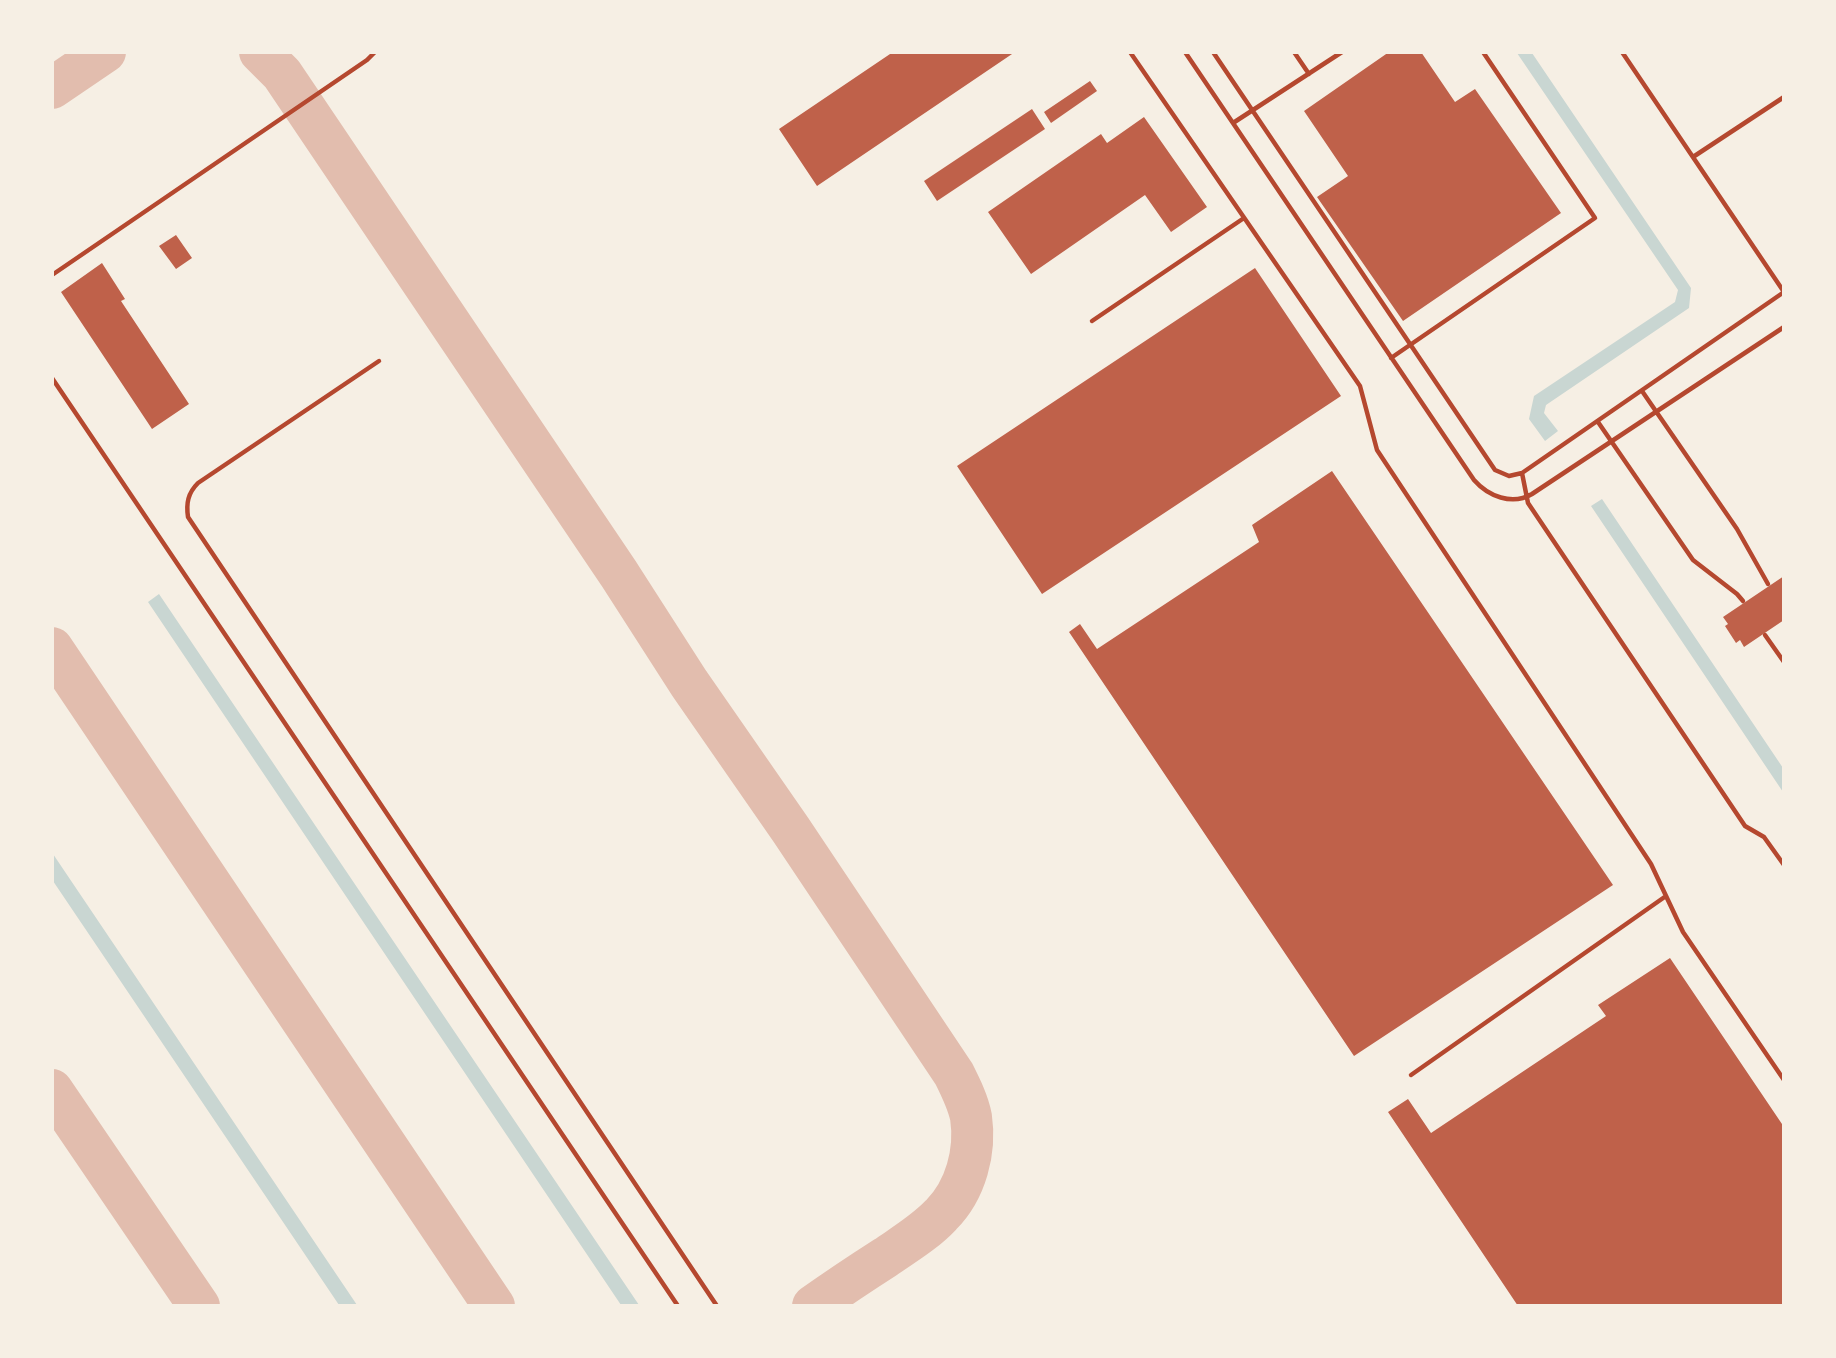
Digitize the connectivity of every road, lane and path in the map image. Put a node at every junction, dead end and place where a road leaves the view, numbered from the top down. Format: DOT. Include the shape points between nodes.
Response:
graph roads {
  1 [pos="375,52"];
  2 [pos="1130,52"];
  3 [pos="1185,52"];
  4 [pos="1213,52"];
  5 [pos="1294,52"];
  6 [pos="1342,52"];
  7 [pos="1483,52"];
  8 [pos="1622,52"];
  9 [pos="1309,74"];
  10 [pos="1784,97"];
  11 [pos="1252,111"];
  12 [pos="1233,123"];
  13 [pos="1693,157"];
  14 [pos="1244,218"];
  15 [pos="52,275"];
  16 [pos="1784,292"];
  17 [pos="1092,321"];
  18 [pos="1784,327"];
  19 [pos="1409,345"];
  20 [pos="1391,358"];
  21 [pos="379,361"];
  22 [pos="52,378"];
  23 [pos="1642,391"];
  24 [pos="1657,410"];
  25 [pos="1598,422"];
  26 [pos="1611,442"];
  27 [pos="1522,473"];
  28 [pos="1527,497"];
  29 [pos="1768,584"];
  30 [pos="1743,601"];
  31 [pos="1765,635"];
  32 [pos="1784,662"];
  33 [pos="1784,865"];
  34 [pos="1666,896"];
  35 [pos="1411,1075"];
  36 [pos="1784,1080"];
  37 [pos="678,1305"];
  38 [pos="717,1305"];
  1 -- 15 [label="lane"];
  2 -- 14 [label="lane"];
  3 -- 12 [label="lane"];
  4 -- 11 [label="lane"];
  5 -- 9 [label="lane"];
  6 -- 9 [label="lane"];
  7 -- 19 [label="lane" via="1595,218"];
  8 -- 13 [label="lane"];
  9 -- 11 [label="lane"];
  10 -- 13 [label="lane"];
  11 -- 12 [label="lane"];
  11 -- 19 [label="lane"];
  12 -- 20 [label="lane"];
  13 -- 16 [label="lane"];
  14 -- 17 [label="lane"];
  14 -- 34 [label="lane" via="1360,386 1377,450 1651,864"];
  16 -- 23 [label="lane"];
  18 -- 24 [label="lane"];
  19 -- 20 [label="lane"];
  19 -- 27 [label="lane" via="1495,470 1509,476"];
  20 -- 28 [label="lane" via="1480,486 1506,499"];
  21 -- 38 [label="lane" via="198,483 188,497 188,517"];
  22 -- 37 [label="lane"];
  23 -- 24 [label="lane"];
  23 -- 25 [label="lane"];
  24 -- 26 [label="lane"];
  24 -- 29 [label="lane" via="1737,529"];
  25 -- 26 [label="lane"];
  25 -- 27 [label="lane"];
  26 -- 28 [label="lane"];
  26 -- 30 [label="lane" via="1693,560"];
  27 -- 28 [label="lane"];
  28 -- 33 [label="lane" via="1565,561 1745,826 1764,837"];
  31 -- 32 [label="lane"];
  34 -- 35 [label="lane"];
  34 -- 36 [label="lane" via="1683,932"];
}
